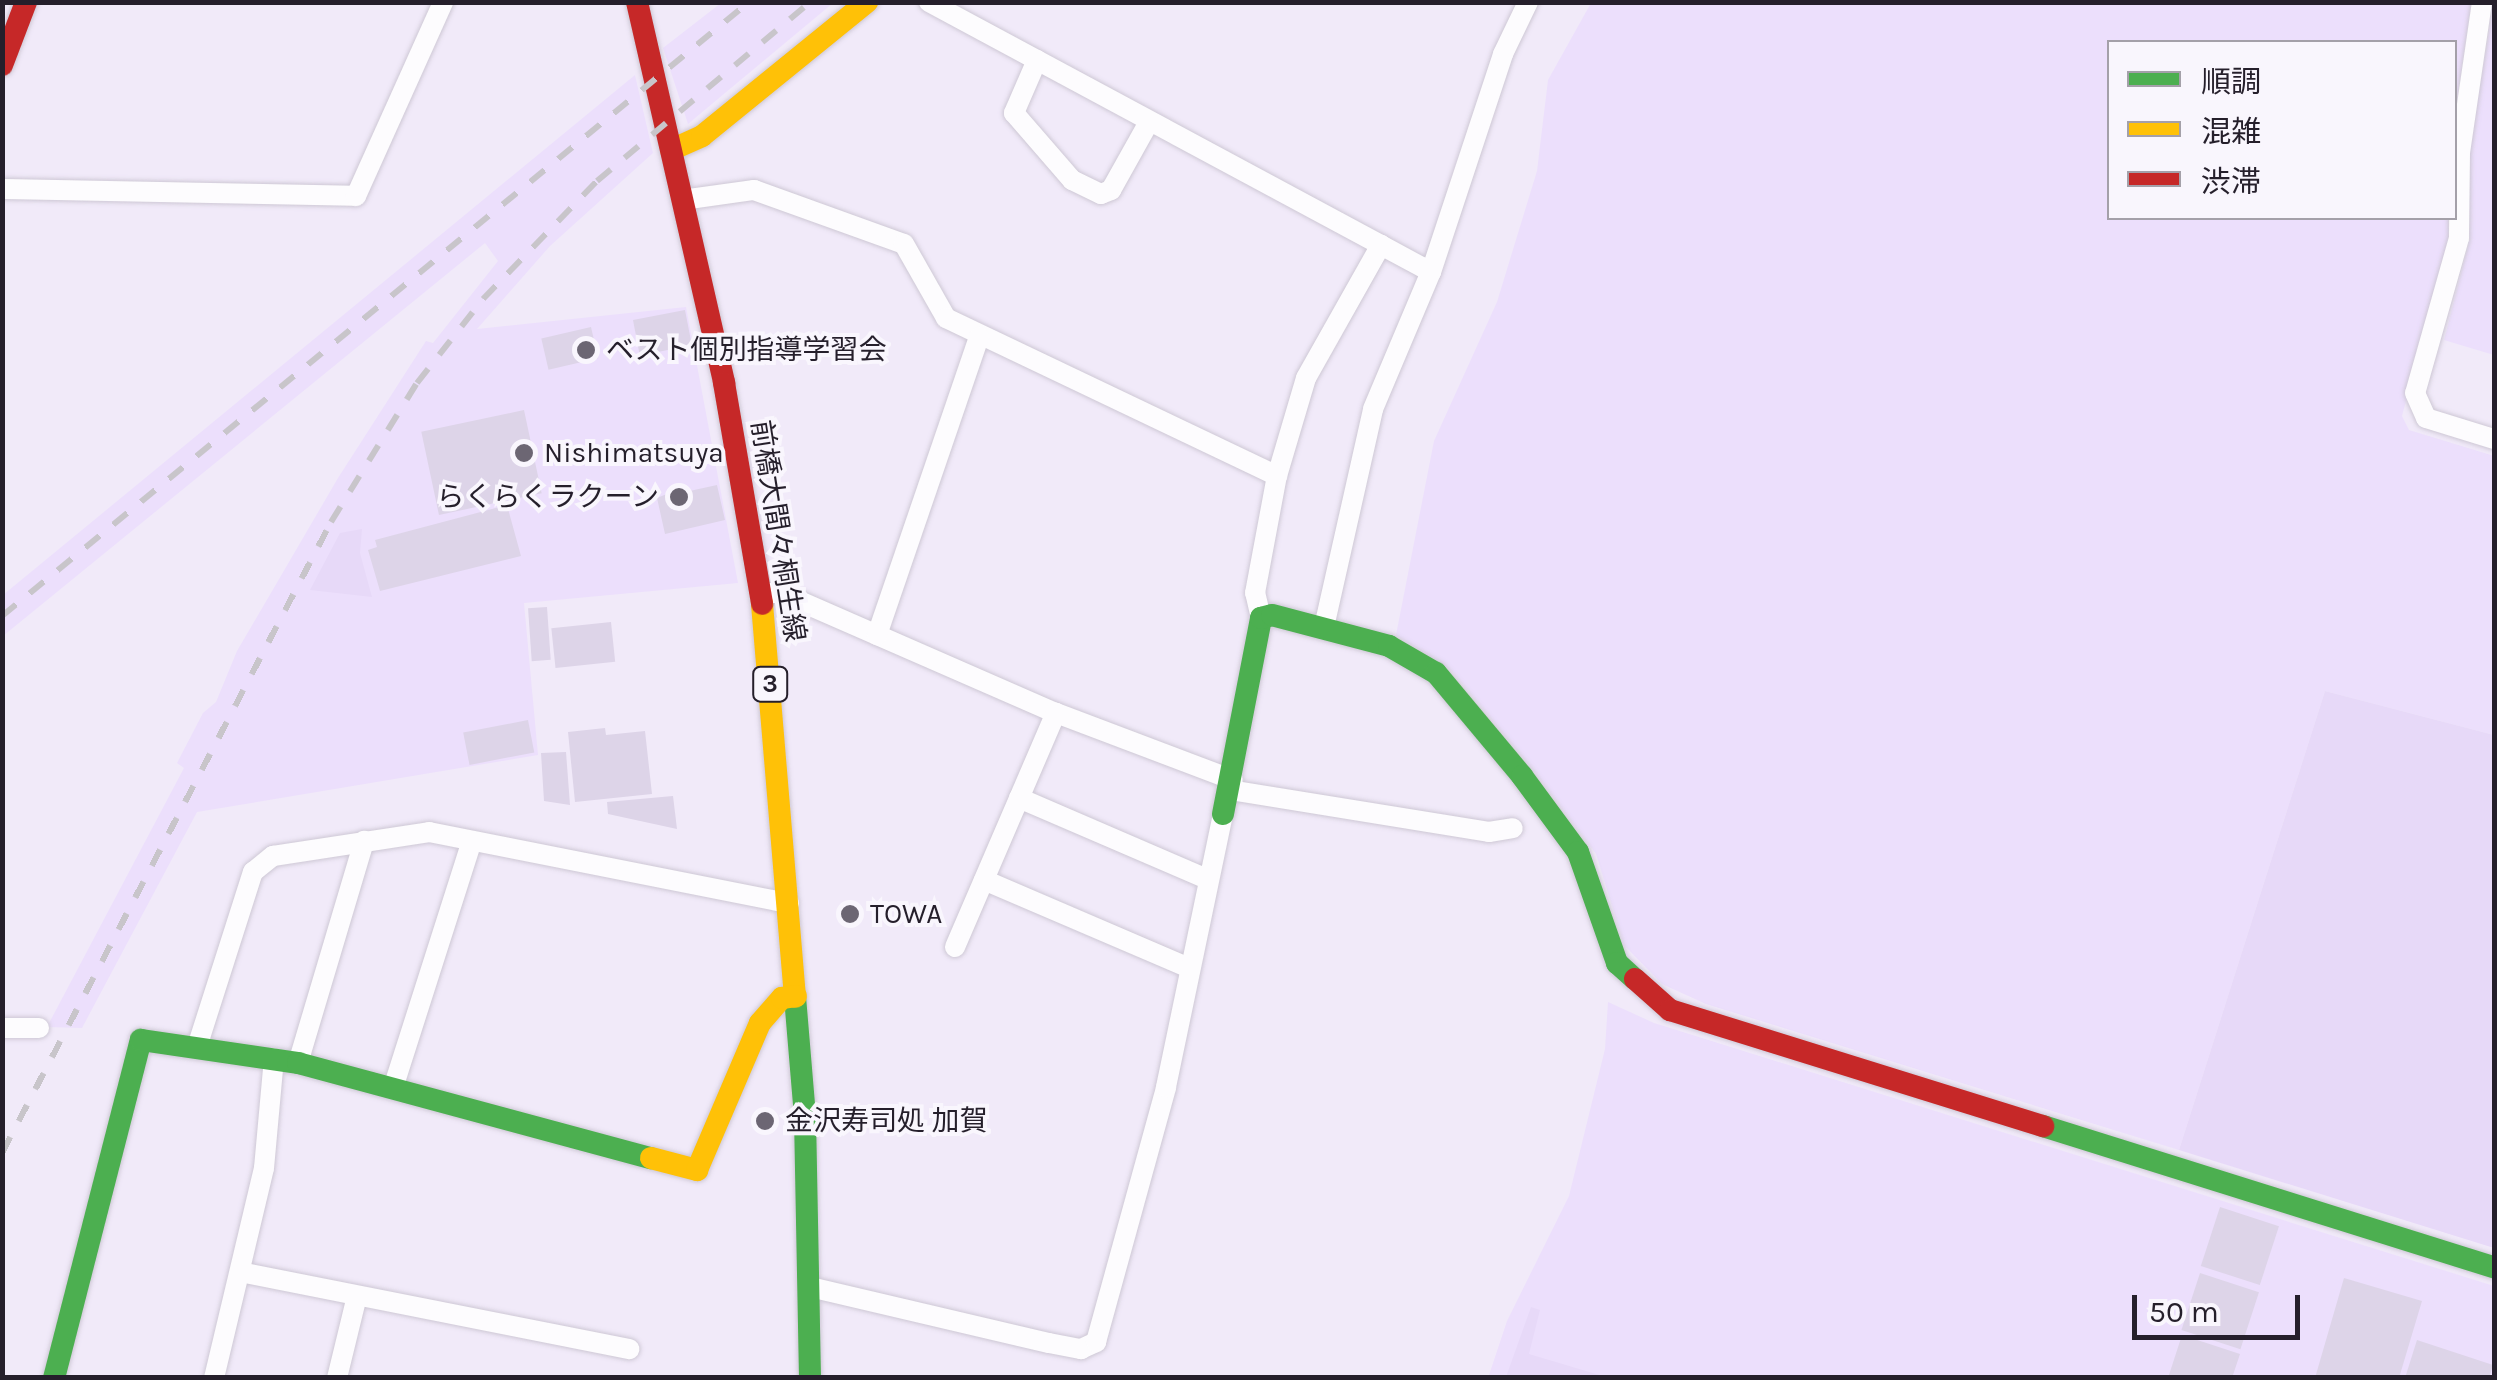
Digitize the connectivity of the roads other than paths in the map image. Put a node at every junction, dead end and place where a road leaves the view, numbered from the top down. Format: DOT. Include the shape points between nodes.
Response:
graph roads {
  1 [pos="26,2"];
  2 [pos="443,2"];
  3 [pos="637,2"];
  4 [pos="867,2"];
  5 [pos="930,2"];
  6 [pos="1528,2"];
  7 [pos="2482,2"];
  8 [pos="1037,60"];
  9 [pos="2,65"];
  10 [pos="1150,122"];
  11 [pos="670,150"];
  12 [pos="2,189"];
  13 [pos="682,200"];
  14 [pos="1381,245"];
  15 [pos="1431,272"];
  16 [pos="979,338"];
  17 [pos="2494,440"];
  18 [pos="1277,476"];
  19 [pos="760,593"];
  20 [pos="1261,618"];
  21 [pos="1324,627"];
  22 [pos="877,635"];
  23 [pos="1056,713"];
  24 [pos="1231,785"];
  25 [pos="1019,798"];
  26 [pos="1223,814"];
  27 [pos="1513,828"];
  28 [pos="472,841"];
  29 [pos="364,842"];
  30 [pos="1207,879"];
  31 [pos="984,880"];
  32 [pos="789,903"];
  33 [pos="955,946"];
  34 [pos="1188,968"];
  35 [pos="796,996"];
  36 [pos="2,1028"];
  37 [pos="39,1028"];
  38 [pos="196,1048"];
  39 [pos="274,1058"];
  40 [pos="298,1063"];
  41 [pos="394,1085"];
  42 [pos="2494,1267"];
  43 [pos="240,1272"];
  44 [pos="810,1287"];
  45 [pos="357,1296"];
  46 [pos="629,1349"];
  47 [pos="54,1378"];
  48 [pos="214,1378"];
  49 [pos="337,1378"];
  50 [pos="810,1378"];
  1 -- 9 [label="street"];
  2 -- 12 [label="street" via="356,196"];
  3 -- 11 [label="street, 前橋大間々桐生線 / 3"];
  4 -- 11 [label="street" via="702,136"];
  5 -- 8 [label="street"];
  6 -- 15 [label="street" via="1503,54"];
  7 -- 17 [label="street" via="2460,152 2459,238 2415,393 2426,418"];
  8 -- 10 [label="street"];
  8 -- 10 [label="street" via="1014,113 1072,180 1101,194 1111,190"];
  10 -- 14 [label="street"];
  11 -- 13 [label="street, 前橋大間々桐生線 / 3"];
  13 -- 16 [label="street" via="754,190 904,244 940,313"];
  13 -- 19 [label="street, 前橋大間々桐生線 / 3" via="724,383"];
  14 -- 15 [label="street"];
  14 -- 18 [label="street" via="1306,378"];
  15 -- 21 [label="street" via="1364,437"];
  16 -- 18 [label="street"];
  16 -- 22 [label="street"];
  18 -- 20 [label="street" via="1255,593"];
  19 -- 22 [label="street" via="782,593"];
  19 -- 32 [label="street, 前橋大間々桐生線 / 3"];
  20 -- 21 [label="street"];
  20 -- 24 [label="street"];
  21 -- 42 [label="street" via="1389,646 1450,688 1578,852 1618,964 1670,1010"];
  22 -- 23 [label="street"];
  23 -- 24 [label="street"];
  23 -- 25 [label="street"];
  24 -- 26 [label="street"];
  24 -- 27 [label="street" via="1489,832"];
  25 -- 30 [label="street"];
  25 -- 31 [label="street"];
  26 -- 30 [label="street"];
  28 -- 29 [label="street" via="429,832"];
  28 -- 32 [label="street"];
  28 -- 41 [label="street"];
  29 -- 38 [label="street" via="260,860"];
  29 -- 40 [label="street"];
  30 -- 34 [label="street"];
  31 -- 33 [label="street"];
  31 -- 34 [label="street"];
  32 -- 35 [label="street, 前橋大間々桐生線 / 3"];
  34 -- 44 [label="street" via="1166,1087 1096,1342 1082,1348 1049,1343"];
  35 -- 41 [label="street" via="782,998 760,1022 696,1170"];
  35 -- 44 [label="street, 前橋大間々桐生線 / 3"];
  36 -- 37 [label="street"];
  38 -- 39 [label="street"];
  38 -- 47 [label="street" via="141,1040"];
  39 -- 40 [label="street"];
  39 -- 43 [label="street" via="268,1142"];
  40 -- 41 [label="street"];
  43 -- 45 [label="street"];
  43 -- 48 [label="street"];
  44 -- 50 [label="street, 前橋大間々桐生線 / 3"];
  45 -- 46 [label="street"];
  45 -- 49 [label="street"];
}
